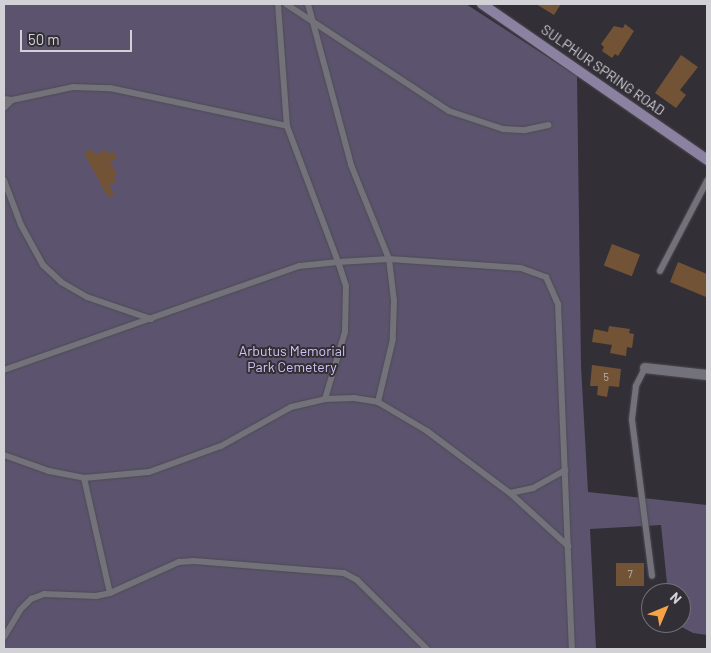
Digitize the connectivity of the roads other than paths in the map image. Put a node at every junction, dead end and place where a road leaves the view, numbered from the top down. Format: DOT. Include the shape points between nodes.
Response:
graph roads {
  1 [pos="278,4"];
  2 [pos="286,4"];
  3 [pos="308,4"];
  4 [pos="482,4"];
  5 [pos="312,22"];
  6 [pos="4,99"];
  7 [pos="12,100"];
  8 [pos="4,108"];
  9 [pos="548,125"];
  10 [pos="286,126"];
  11 [pos="707,160"];
  12 [pos="4,180"];
  13 [pos="707,181"];
  14 [pos="389,259"];
  15 [pos="338,262"];
  16 [pos="660,271"];
  17 [pos="151,319"];
  18 [pos="645,368"];
  19 [pos="4,370"];
  20 [pos="707,375"];
  21 [pos="325,399"];
  22 [pos="378,402"];
  23 [pos="4,455"];
  24 [pos="565,470"];
  25 [pos="84,478"];
  26 [pos="510,493"];
  27 [pos="568,546"];
  28 [pos="652,576"];
  29 [pos="110,593"];
  30 [pos="4,637"];
  31 [pos="428,649"];
  32 [pos="572,649"];
  1 -- 10 [label="lane"];
  2 -- 5 [label="lane"];
  3 -- 5 [label="lane"];
  4 -- 11 [label="main road, SULPHUR SPRING ROAD"];
  5 -- 9 [label="lane" via="448,111 503,129 525,130"];
  5 -- 14 [label="lane" via="351,165"];
  6 -- 7 [label="lane"];
  7 -- 8 [label="lane"];
  7 -- 10 [label="lane" via="73,87 110,88"];
  10 -- 15 [label="lane"];
  12 -- 17 [label="lane" via="34,252 55,276 87,297"];
  13 -- 16 [label="lane"];
  14 -- 15 [label="lane"];
  14 -- 22 [label="lane" via="394,301 393,339"];
  14 -- 24 [label="lane" via="522,268 546,277 558,304"];
  15 -- 17 [label="lane" via="299,266"];
  15 -- 21 [label="lane" via="346,286 346,332"];
  17 -- 19 [label="lane"];
  18 -- 20 [label="street"];
  18 -- 28 [label="lane" via="636,386 632,420"];
  21 -- 22 [label="lane"];
  21 -- 25 [label="lane" via="284,410 221,446 187,460 148,472"];
  22 -- 26 [label="lane" via="420,427"];
  23 -- 25 [label="lane" via="49,471"];
  24 -- 26 [label="lane" via="533,488"];
  24 -- 27 [label="lane"];
  25 -- 29 [label="lane"];
  26 -- 27 [label="lane"];
  27 -- 32 [label="lane"];
  29 -- 30 [label="lane" via="96,596 44,594 31,599 20,610"];
  29 -- 31 [label="lane" via="179,562 344,573 357,580"];
}
